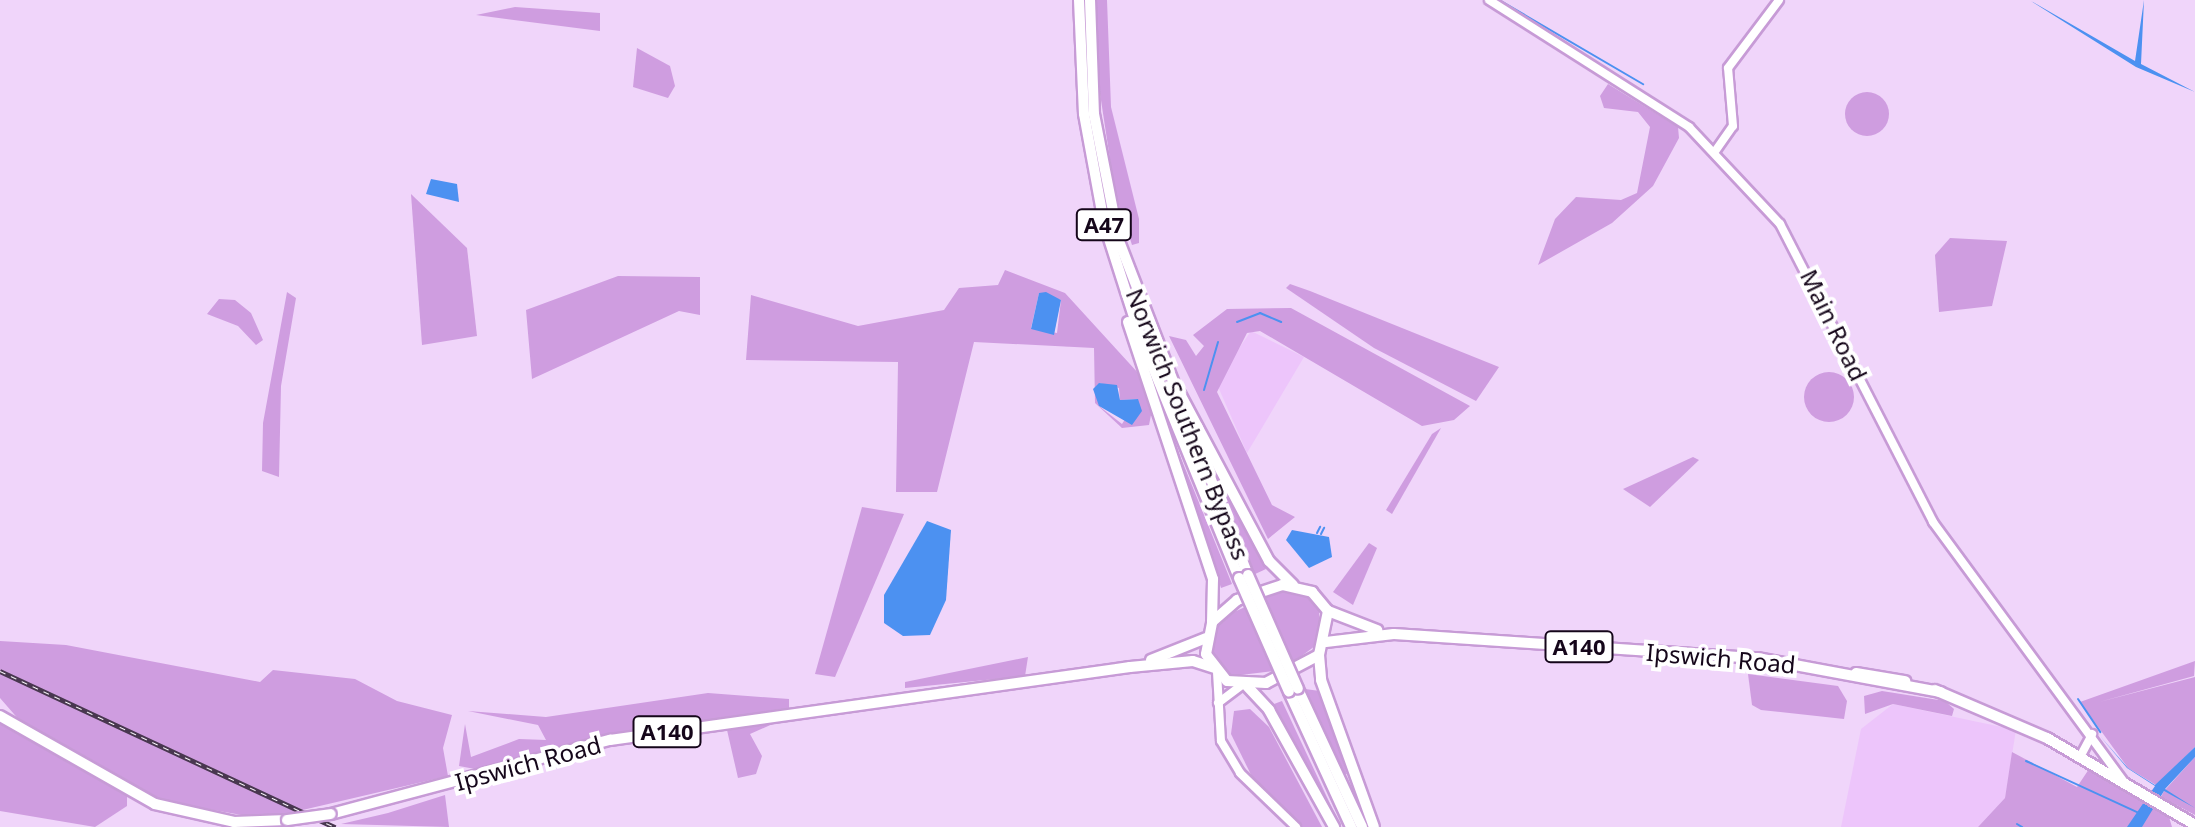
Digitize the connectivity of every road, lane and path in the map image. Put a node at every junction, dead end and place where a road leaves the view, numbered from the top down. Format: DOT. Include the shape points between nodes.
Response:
graph roads {
  1 [pos="1079,0"];
  2 [pos="1090,0"];
  3 [pos="1489,0"];
  4 [pos="1779,0"];
  5 [pos="1716,150"];
  6 [pos="1089,152"];
  7 [pos="1119,241"];
  8 [pos="1244,576"];
  9 [pos="1293,585"];
  10 [pos="1328,611"];
  11 [pos="1212,622"];
  12 [pos="1394,634"];
  13 [pos="1206,637"];
  14 [pos="1326,642"];
  15 [pos="1319,655"];
  16 [pos="1130,667"];
  17 [pos="1216,670"];
  18 [pos="1245,685"];
  19 [pos="1293,690"];
  20 [pos="1216,706"];
  21 [pos="0,716"];
  22 [pos="2094,737"];
  23 [pos="2084,759"];
  24 [pos="2124,782"];
  25 [pos="248,825"];
  26 [pos="2195,825"];
  27 [pos="1296,827"];
  28 [pos="1334,827"];
  29 [pos="1351,827"];
  30 [pos="1362,827"];
  31 [pos="1374,827"];
  1 -- 6 [label="highway, Norwich Southern Bypass / A47"];
  2 -- 7 [label="highway, Norwich Southern Bypass / A47" via="1094,114"];
  3 -- 5 [label="main road, Main Road"];
  4 -- 5 [label="main road" via="1728,68 1733,126"];
  5 -- 22 [label="main road, Main Road" via="1791,239 1933,522"];
  6 -- 8 [label="highway, Norwich Southern Bypass / A47" via="1120,280"];
  6 -- 11 [label="highway, A47" via="1109,265 1213,579"];
  7 -- 8 [label="highway, Norwich Southern Bypass / A47"];
  7 -- 9 [label="highway, A47" via="1174,384 1269,561"];
  8 -- 19 [label="highway, Norwich Southern Bypass / A47, bridge"];
  9 -- 10 [label="highway" via="1312,592"];
  9 -- 11 [label="highway" via="1251,594"];
  10 -- 12 [label="highway, Ipswich Road / A140" via="1343,623"];
  10 -- 14 [label="highway"];
  11 -- 13 [label="highway"];
  12 -- 14 [label="highway, Ipswich Road / A140"];
  12 -- 23 [label="highway, Ipswich Road / A140" via="1757,658 1856,673 1941,692"];
  13 -- 16 [label="highway, Ipswich Road / A140"];
  13 -- 17 [label="highway"];
  14 -- 15 [label="highway"];
  15 -- 18 [label="highway" via="1278,679"];
  15 -- 31 [label="highway" via="1321,680"];
  16 -- 17 [label="highway, Ipswich Road / A140" via="1193,661"];
  16 -- 25 [label="highway, Ipswich Road / A140, bridge" via="610,740 331,814"];
  17 -- 18 [label="highway"];
  17 -- 20 [label="main road"];
  18 -- 20 [label="main road"];
  18 -- 28 [label="highway" via="1269,710"];
  19 -- 29 [label="highway, Norwich Southern Bypass / A47"];
  19 -- 30 [label="highway, Norwich Southern Bypass / A47"];
  20 -- 27 [label="main road" via="1217,728 1234,764"];
  21 -- 25 [label="highway, Ipswich Road / A140" via="129,793 178,812"];
  22 -- 23 [label="main road"];
  22 -- 24 [label="main road, Main Road"];
  23 -- 24 [label="highway, Ipswich Road / A140"];
  24 -- 26 [label="highway, Ipswich Road / A140"];
}
